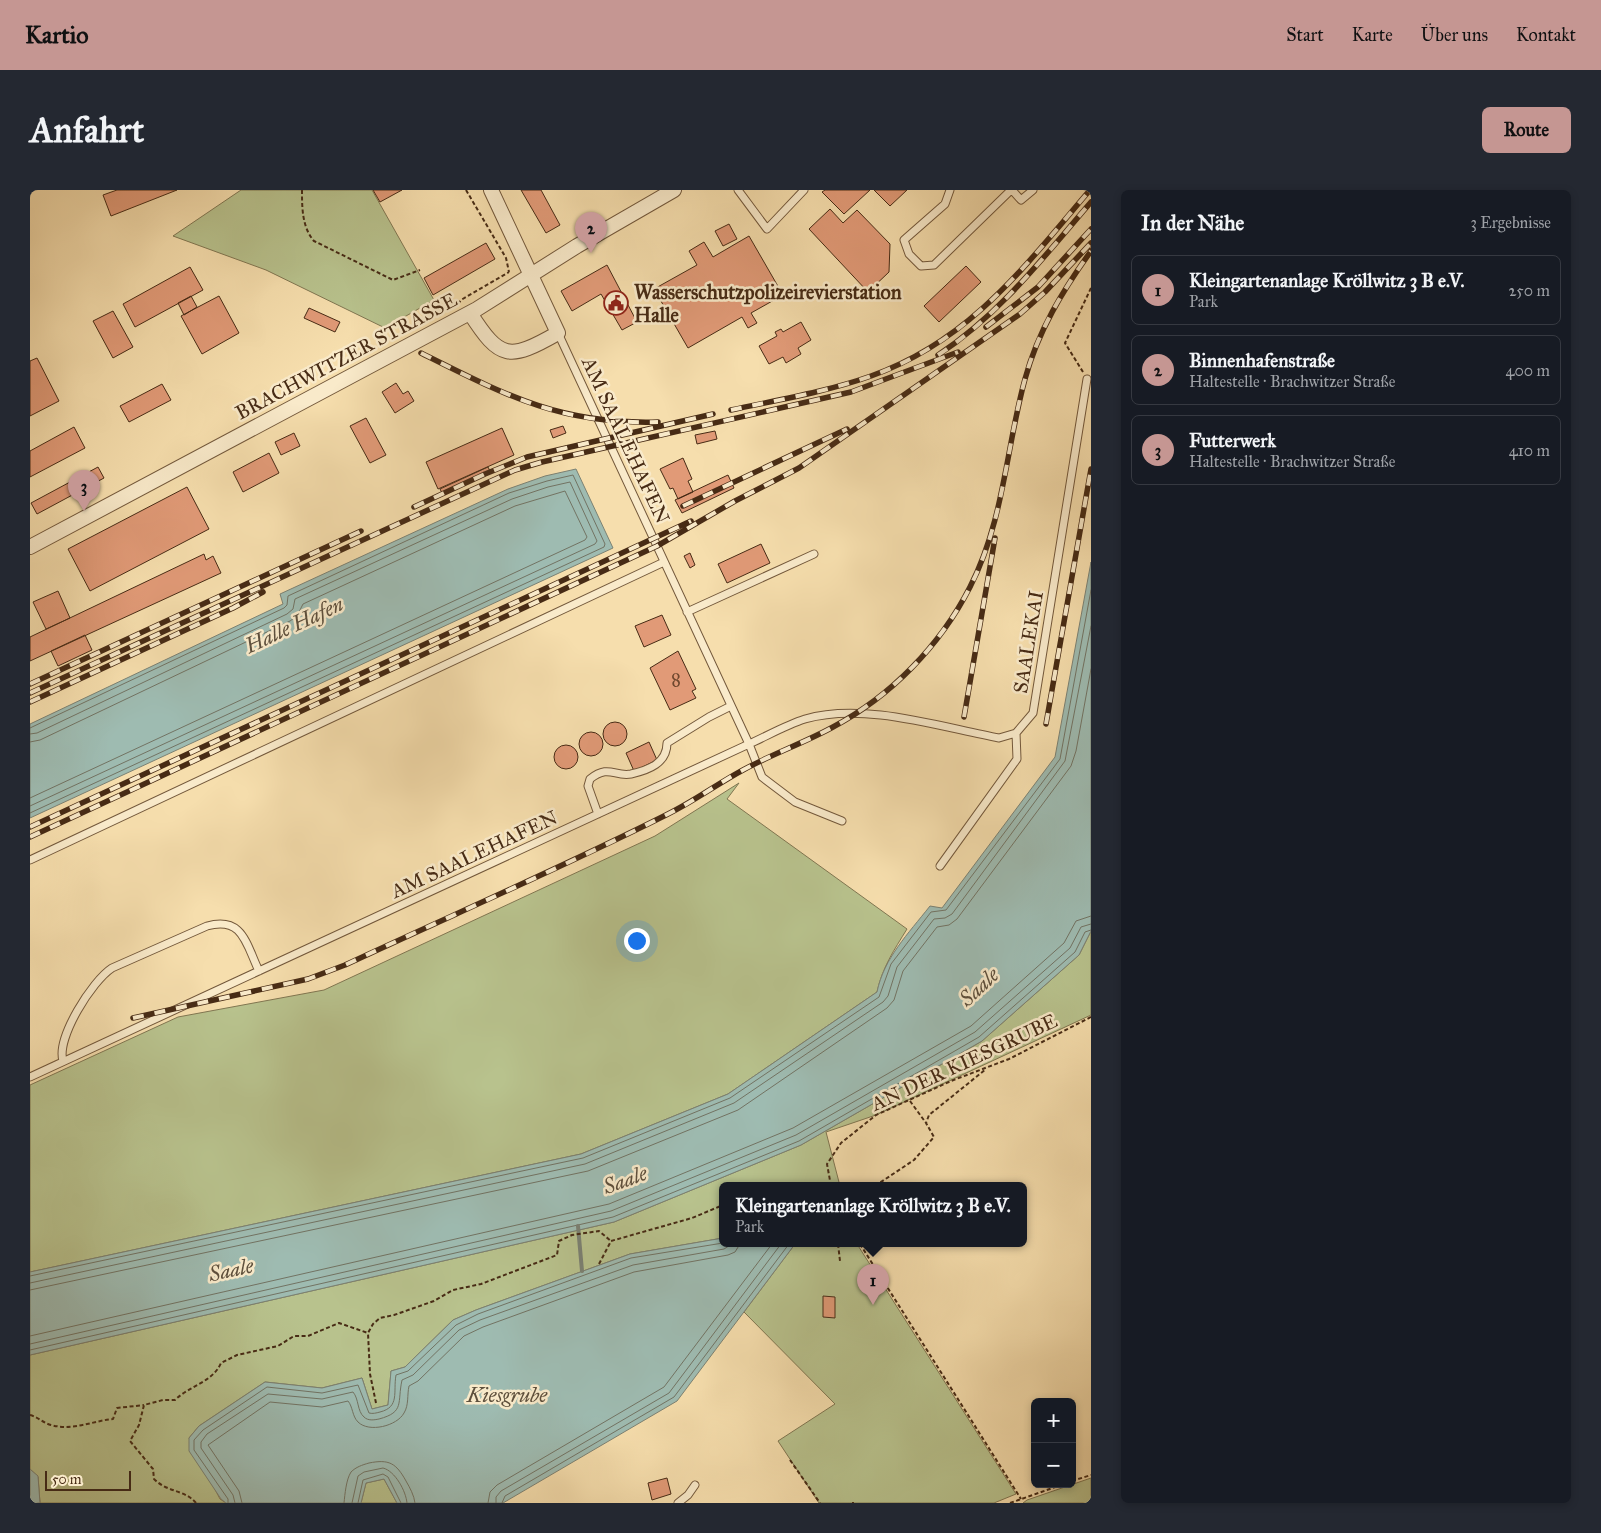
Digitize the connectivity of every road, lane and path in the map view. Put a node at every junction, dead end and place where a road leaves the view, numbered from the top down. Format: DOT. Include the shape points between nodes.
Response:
graph roads {
  1 [pos="302,190"];
  2 [pos="466,190"];
  3 [pos="491,190"];
  4 [pos="674,190"];
  5 [pos="738,190"];
  6 [pos="804,190"];
  7 [pos="950,190"];
  8 [pos="1012,190"];
  9 [pos="1032,190"];
  10 [pos="420,270"];
  11 [pos="531,275"];
  12 [pos="515,286"];
  13 [pos="1091,288"];
  14 [pos="470,313"];
  15 [pos="558,333"];
  16 [pos="1087,379"];
  17 [pos="30,547"];
  18 [pos="814,554"];
  19 [pos="664,562"];
  20 [pos="687,612"];
  21 [pos="731,706"];
  22 [pos="1016,733"];
  23 [pos="749,744"];
  24 [pos="598,814"];
  25 [pos="842,820"];
  26 [pos="30,860"];
  27 [pos="940,866"];
  28 [pos="259,971"];
  29 [pos="1091,1017"];
  30 [pos="64,1061"];
  31 [pos="989,1067"];
  32 [pos="30,1077"];
  33 [pos="910,1100"];
  34 [pos="926,1123"];
  35 [pos="830,1182"];
  36 [pos="880,1182"];
  37 [pos="719,1207"];
  38 [pos="610,1241"];
  39 [pos="838,1247"];
  40 [pos="862,1247"];
  41 [pos="840,1261"];
  42 [pos="599,1264"];
  43 [pos="368,1333"];
  44 [pos="376,1403"];
  45 [pos="144,1405"];
  46 [pos="30,1416"];
  47 [pos="790,1460"];
  48 [pos="1091,1475"];
  49 [pos="1076,1480"];
  50 [pos="695,1485"];
  51 [pos="1053,1488"];
  52 [pos="1021,1499"];
  53 [pos="196,1503"];
  54 [pos="678,1503"];
  55 [pos="820,1503"];
  56 [pos="1010,1503"];
  1 -- 10 [label="path" via="304,222 314,240 393,280"];
  2 -- 12 [label="path" via="506,258"];
  3 -- 11 [label="street"];
  4 -- 11 [label="street, BRACHWITZER STRASSE"];
  5 -- 6 [label="lane" via="767,229"];
  7 -- 8 [label="lane" via="945,204 904,240 909,254 921,266 934,265"];
  8 -- 9 [label="lane" via="1021,200"];
  11 -- 12 [label="street, BRACHWITZER STRASSE"];
  11 -- 15 [label="street"];
  12 -- 14 [label="street, BRACHWITZER STRASSE"];
  13 -- 16 [label="path" via="1065,343"];
  14 -- 15 [label="street" via="486,338 510,352 526,350"];
  14 -- 17 [label="street, BRACHWITZER STRASSE"];
  15 -- 19 [label="lane, AM SAALEHAFEN"];
  16 -- 22 [label="lane, SAALEKAI" via="1033,712"];
  18 -- 20 [label="lane"];
  19 -- 20 [label="lane, AM SAALEHAFEN"];
  19 -- 26 [label="lane"];
  20 -- 21 [label="lane, AM SAALEHAFEN"];
  21 -- 23 [label="lane, AM SAALEHAFEN"];
  21 -- 24 [label="lane" via="667,743 663,760 648,768 630,774 598,773 590,779 588,786"];
  22 -- 23 [label="lane" via="999,738 878,715 850,713 805,719"];
  22 -- 27 [label="lane" via="1017,759"];
  23 -- 24 [label="lane, AM SAALEHAFEN"];
  23 -- 25 [label="lane" via="762,777 794,802"];
  24 -- 28 [label="lane, AM SAALEHAFEN"];
  28 -- 30 [label="lane, AM SAALEHAFEN"];
  28 -- 30 [label="lane" via="239,930 223,923 207,926 112,968 86,995 64,1042"];
  29 -- 31 [label="path, AN DER KIESGRUBE"];
  30 -- 32 [label="lane, AM SAALEHAFEN"];
  31 -- 33 [label="path, AN DER KIESGRUBE"];
  31 -- 34 [label="path" via="929,1115"];
  33 -- 34 [label="path"];
  33 -- 35 [label="path, AN DER KIESGRUBE" via="876,1115 841,1142 828,1164"];
  34 -- 36 [label="path" via="934,1137 914,1160"];
  37 -- 38 [label="path" via="692,1218"];
  38 -- 42 [label="path"];
  38 -- 43 [label="path" via="599,1231 576,1234 559,1241 557,1255 380,1318"];
  39 -- 41 [label="path"];
  40 -- 52 [label="path"];
  43 -- 44 [label="path" via="370,1374"];
  43 -- 45 [label="path" via="339,1323 308,1336 294,1336 278,1346 237,1355 221,1363 217,1373 184,1391 175,1400"];
  45 -- 46 [label="path" via="117,1408 113,1419 95,1420 80,1427 51,1425"];
  45 -- 53 [label="path" via="139,1425 130,1441 153,1469 154,1479 162,1487 181,1492"];
  47 -- 55 [label="path"];
  48 -- 49 [label="path"];
  50 -- 54 [label="lane"];
  51 -- 52 [label="path"];
  52 -- 56 [label="path"];
}
